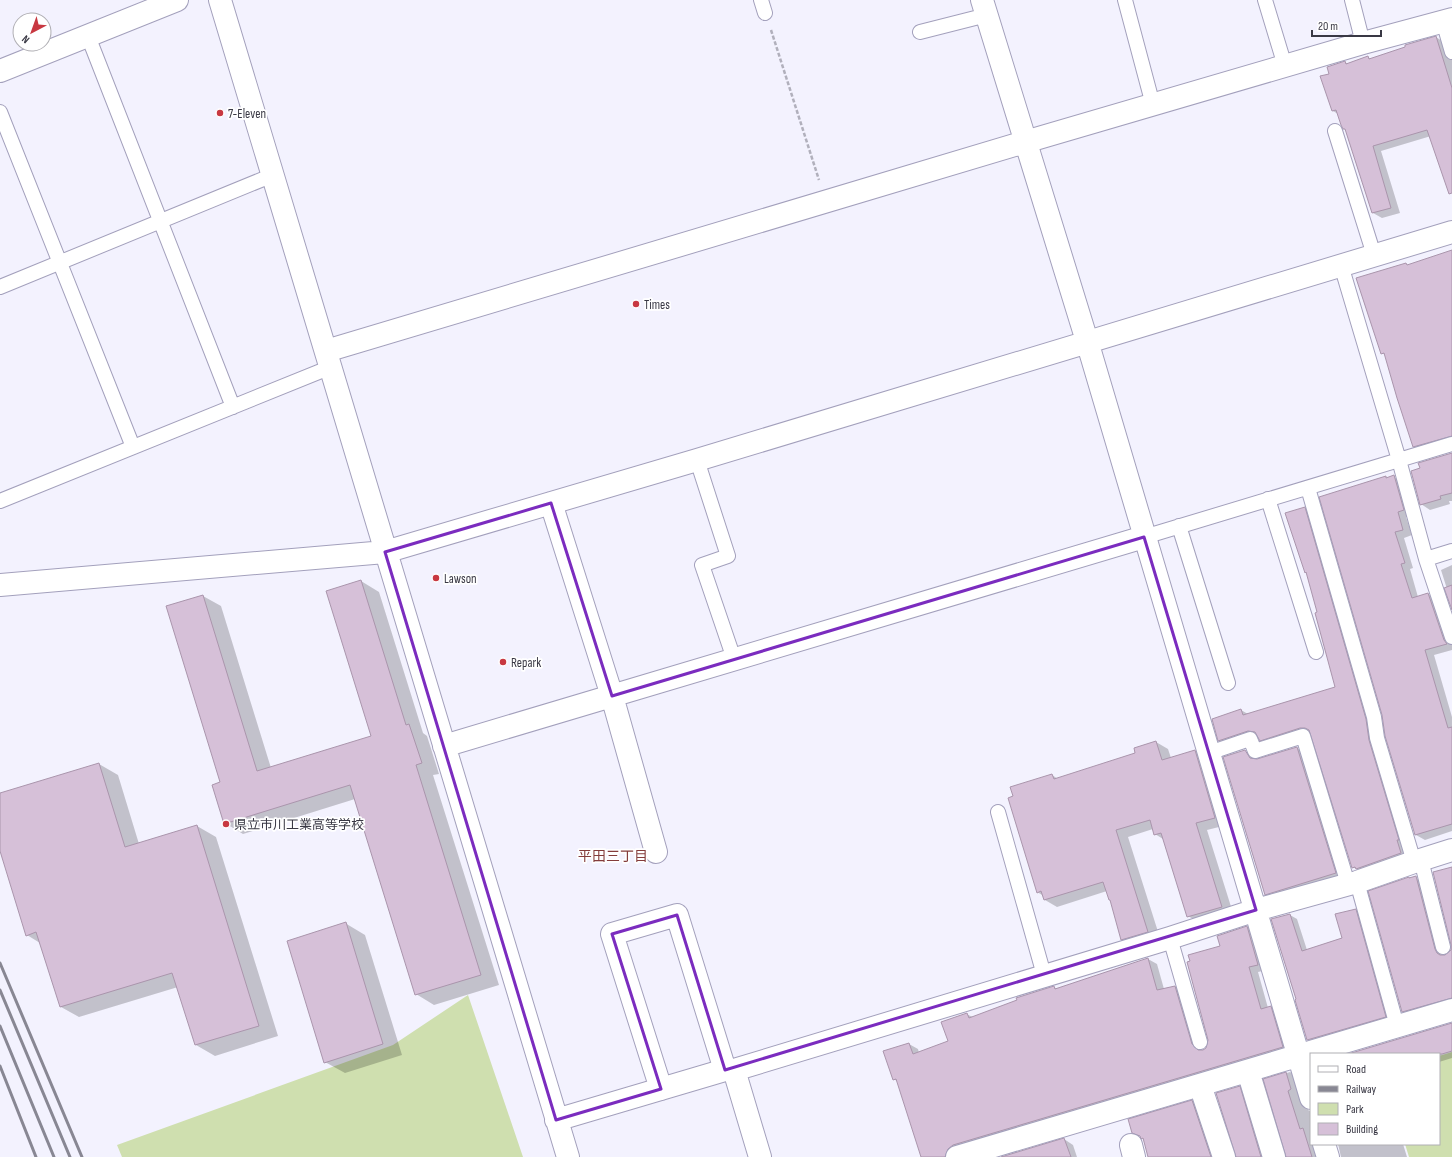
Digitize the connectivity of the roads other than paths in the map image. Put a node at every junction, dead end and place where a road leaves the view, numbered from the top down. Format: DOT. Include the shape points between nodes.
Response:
graph roads {
  1 [pos="177,0"];
  2 [pos="220,0"];
  3 [pos="1125,0"];
  4 [pos="1265,0"];
  5 [pos="1352,0"];
  6 [pos="984,8"];
  7 [pos="1448,20"];
  8 [pos="920,32"];
  9 [pos="88,36"];
  10 [pos="1363,43"];
  11 [pos="1452,52"];
  12 [pos="1285,66"];
  13 [pos="0,71"];
  14 [pos="1154,105"];
  15 [pos="0,112"];
  16 [pos="1335,131"];
  17 [pos="1025,142"];
  18 [pos="273,175"];
  19 [pos="160,222"];
  20 [pos="1452,232"];
  21 [pos="1374,255"];
  22 [pos="60,263"];
  23 [pos="1341,265"];
  24 [pos="0,287"];
  25 [pos="1087,342"];
  26 [pos="328,359"];
  27 [pos="233,407"];
  28 [pos="1452,444"];
  29 [pos="133,447"];
  30 [pos="697,460"];
  31 [pos="1399,460"];
  32 [pos="1308,488"];
  33 [pos="1268,500"];
  34 [pos="0,501"];
  35 [pos="551,503"];
  36 [pos="1179,526"];
  37 [pos="1144,537"];
  38 [pos="1452,551"];
  39 [pos="385,552"];
  40 [pos="1426,559"];
  41 [pos="0,585"];
  42 [pos="1452,637"];
  43 [pos="1316,652"];
  44 [pos="734,659"];
  45 [pos="1228,683"];
  46 [pos="612,696"];
  47 [pos="444,746"];
  48 [pos="1208,753"];
  49 [pos="998,812"];
  50 [pos="1452,850"];
  51 [pos="656,852"];
  52 [pos="1418,861"];
  53 [pos="1353,883"];
  54 [pos="1256,910"];
  55 [pos="1170,938"];
  56 [pos="1443,947"];
  57 [pos="1044,975"];
  58 [pos="1452,1010"];
  59 [pos="1397,1026"];
  60 [pos="1200,1042"];
  61 [pos="1299,1056"];
  62 [pos="729,1070"];
  63 [pos="1248,1070"];
  64 [pos="1200,1085"];
  65 [pos="661,1089"];
  66 [pos="1310,1094"];
  67 [pos="556,1120"];
  68 [pos="1324,1145"];
  69 [pos="966,1156"];
  70 [pos="568,1157"];
  71 [pos="760,1157"];
  72 [pos="1224,1157"];
  73 [pos="1274,1157"];
  74 [pos="1328,1157"];
  1 -- 9 [label="street"];
  2 -- 18 [label="street"];
  3 -- 14 [label="lane"];
  4 -- 12 [label="lane"];
  5 -- 10 [label="lane"];
  6 -- 8 [label="lane"];
  6 -- 17 [label="street"];
  7 -- 10 [label="street"];
  7 -- 11 [label="lane"];
  9 -- 13 [label="street"];
  9 -- 19 [label="lane"];
  10 -- 12 [label="street"];
  12 -- 14 [label="street"];
  14 -- 17 [label="street"];
  15 -- 22 [label="lane"];
  16 -- 21 [label="lane"];
  17 -- 25 [label="street"];
  17 -- 26 [label="street"];
  18 -- 19 [label="lane"];
  18 -- 26 [label="street"];
  19 -- 22 [label="lane"];
  19 -- 27 [label="lane"];
  20 -- 21 [label="street"];
  21 -- 23 [label="street"];
  22 -- 24 [label="lane"];
  22 -- 29 [label="lane"];
  23 -- 25 [label="street"];
  23 -- 31 [label="lane"];
  25 -- 30 [label="street"];
  25 -- 37 [label="street"];
  26 -- 27 [label="lane"];
  26 -- 39 [label="street"];
  27 -- 29 [label="lane"];
  28 -- 31 [label="lane"];
  29 -- 34 [label="lane"];
  30 -- 35 [label="street"];
  30 -- 44 [label="lane" via="728,556 702,565"];
  31 -- 32 [label="lane"];
  31 -- 40 [label="lane"];
  32 -- 33 [label="lane"];
  32 -- 52 [label="lane" via="1374,717 1376,738"];
  33 -- 36 [label="lane"];
  33 -- 43 [label="lane"];
  35 -- 39 [label="street"];
  35 -- 46 [label="street"];
  36 -- 37 [label="lane"];
  36 -- 45 [label="lane"];
  37 -- 44 [label="street"];
  37 -- 48 [label="street"];
  38 -- 40 [label="lane"];
  39 -- 41 [label="street"];
  39 -- 47 [label="street"];
  40 -- 42 [label="lane"];
  44 -- 46 [label="street"];
  46 -- 47 [label="street"];
  46 -- 51 [label="street"];
  47 -- 67 [label="street"];
  48 -- 53 [label="lane" via="1250,739 1255,751 1303,736"];
  48 -- 54 [label="street"];
  49 -- 57 [label="lane"];
  50 -- 52 [label="street"];
  52 -- 53 [label="street"];
  52 -- 56 [label="lane"];
  53 -- 54 [label="street"];
  53 -- 59 [label="lane"];
  54 -- 55 [label="street"];
  54 -- 61 [label="street"];
  55 -- 57 [label="street"];
  55 -- 60 [label="lane"];
  57 -- 62 [label="street"];
  58 -- 59 [label="street"];
  59 -- 61 [label="street"];
  61 -- 63 [label="street"];
  61 -- 66 [label="street"];
  62 -- 65 [label="street"];
  62 -- 65 [label="street" via="676,915 612,934"];
  62 -- 71 [label="street"];
  63 -- 64 [label="street"];
  63 -- 73 [label="street"];
  64 -- 69 [label="street"];
  64 -- 72 [label="street"];
  65 -- 67 [label="street"];
  67 -- 70 [label="street"];
  68 -- 74 [label="street"];
}
